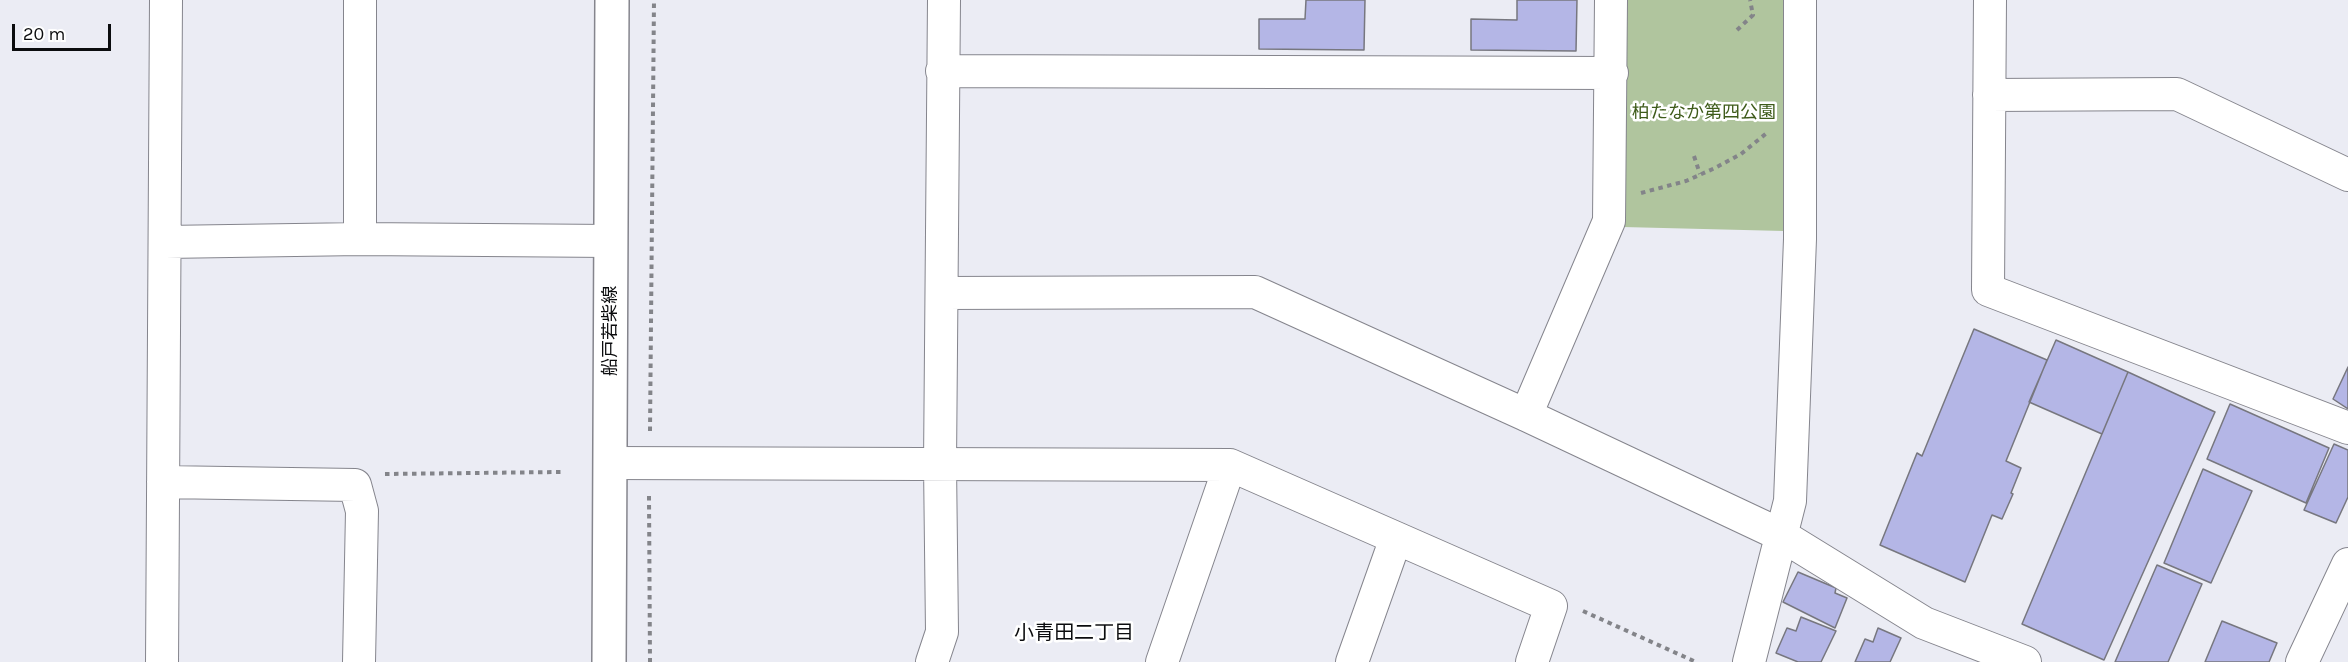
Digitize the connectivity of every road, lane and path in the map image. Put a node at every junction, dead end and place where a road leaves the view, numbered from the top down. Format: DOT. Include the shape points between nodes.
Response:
graph roads {
  1 [pos="166,0"];
  2 [pos="360,0"];
  3 [pos="612,0"];
  4 [pos="654,0"];
  5 [pos="944,0"];
  6 [pos="1611,0"];
  7 [pos="1750,0"];
  8 [pos="1800,0"];
  9 [pos="1989,0"];
  10 [pos="1737,30"];
  11 [pos="942,71"];
  12 [pos="1612,73"];
  13 [pos="1989,94"];
  14 [pos="1800,127"];
  15 [pos="1694,156"];
  16 [pos="1700,174"];
  17 [pos="2348,175"];
  18 [pos="1609,202"];
  19 [pos="360,239"];
  20 [pos="610,241"];
  21 [pos="165,242"];
  22 [pos="942,293"];
  23 [pos="1526,415"];
  24 [pos="2348,428"];
  25 [pos="611,463"];
  26 [pos="650,463"];
  27 [pos="940,464"];
  28 [pos="1230,465"];
  29 [pos="561,472"];
  30 [pos="163,482"];
  31 [pos="355,485"];
  32 [pos="1781,535"];
  33 [pos="1396,538"];
  34 [pos="2348,564"];
  35 [pos="1551,606"];
  36 [pos="162,662"];
  37 [pos="358,662"];
  38 [pos="609,662"];
  39 [pos="650,662"];
  40 [pos="932,662"];
  41 [pos="1162,662"];
  42 [pos="1352,662"];
  43 [pos="1532,662"];
  44 [pos="1696,662"];
  45 [pos="1749,662"];
  46 [pos="2025,662"];
  47 [pos="2302,662"];
  1 -- 21 [label="street"];
  2 -- 19 [label="street"];
  3 -- 20 [label="street, 船戸若柴線"];
  4 -- 26 [label="path"];
  5 -- 11 [label="street"];
  6 -- 12 [label="street"];
  7 -- 10 [label="path" via="1753,15"];
  8 -- 14 [label="street"];
  9 -- 13 [label="street"];
  11 -- 12 [label="street"];
  11 -- 22 [label="street"];
  12 -- 18 [label="street"];
  13 -- 17 [label="street" via="2177,94"];
  13 -- 24 [label="street" via="1988,290"];
  14 -- 16 [label="path" via="1774,128 1741,154"];
  14 -- 32 [label="street" via="1790,501"];
  15 -- 16 [label="path"];
  16 -- 18 [label="path"];
  18 -- 23 [label="street" via="1610,221"];
  19 -- 20 [label="street"];
  19 -- 21 [label="street"];
  20 -- 25 [label="street, 船戸若柴線"];
  21 -- 30 [label="street"];
  22 -- 23 [label="street" via="1255,292"];
  22 -- 27 [label="street"];
  23 -- 32 [label="street"];
  25 -- 26 [label="street"];
  25 -- 38 [label="street, 船戸若柴線"];
  26 -- 27 [label="street"];
  26 -- 39 [label="path"];
  27 -- 28 [label="street"];
  27 -- 40 [label="street" via="942,632"];
  28 -- 33 [label="street"];
  28 -- 41 [label="street"];
  29 -- 31 [label="path" via="371,474"];
  30 -- 31 [label="street"];
  30 -- 36 [label="street"];
  31 -- 37 [label="street" via="362,511"];
  32 -- 45 [label="street"];
  32 -- 46 [label="street" via="1924,623"];
  33 -- 35 [label="street"];
  33 -- 42 [label="street"];
  34 -- 47 [label="street"];
  35 -- 43 [label="street"];
  35 -- 44 [label="path" via="1568,604"];
}
